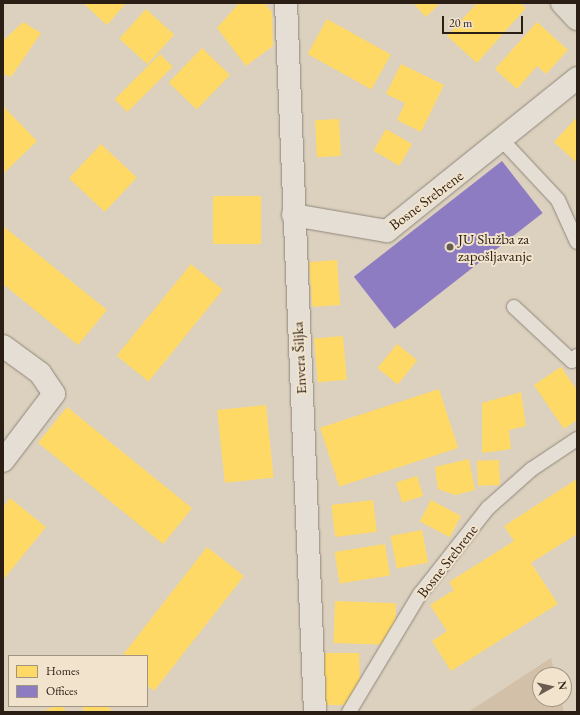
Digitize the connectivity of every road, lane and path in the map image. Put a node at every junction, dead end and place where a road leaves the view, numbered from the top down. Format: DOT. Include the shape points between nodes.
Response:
graph roads {
  1 [pos="286,3"];
  2 [pos="562,3"];
  3 [pos="577,19"];
  4 [pos="577,78"];
  5 [pos="501,139"];
  6 [pos="293,215"];
  7 [pos="577,242"];
  8 [pos="514,307"];
  9 [pos="3,346"];
  10 [pos="575,361"];
  11 [pos="577,439"];
  12 [pos="3,461"];
  13 [pos="315,712"];
  14 [pos="350,712"];
  1 -- 6 [label="street, Envera Šiljka"];
  2 -- 3 [label="main road"];
  4 -- 5 [label="street, Bosne Srebrene"];
  5 -- 6 [label="street, Bosne Srebrene" via="387,231"];
  5 -- 7 [label="lane" via="558,200"];
  6 -- 13 [label="street, Envera Šiljka"];
  8 -- 10 [label="lane"];
  9 -- 12 [label="street" via="40,373 54,394"];
  11 -- 14 [label="lane, Bosne Srebrene" via="532,469 488,508 420,594"];
}
